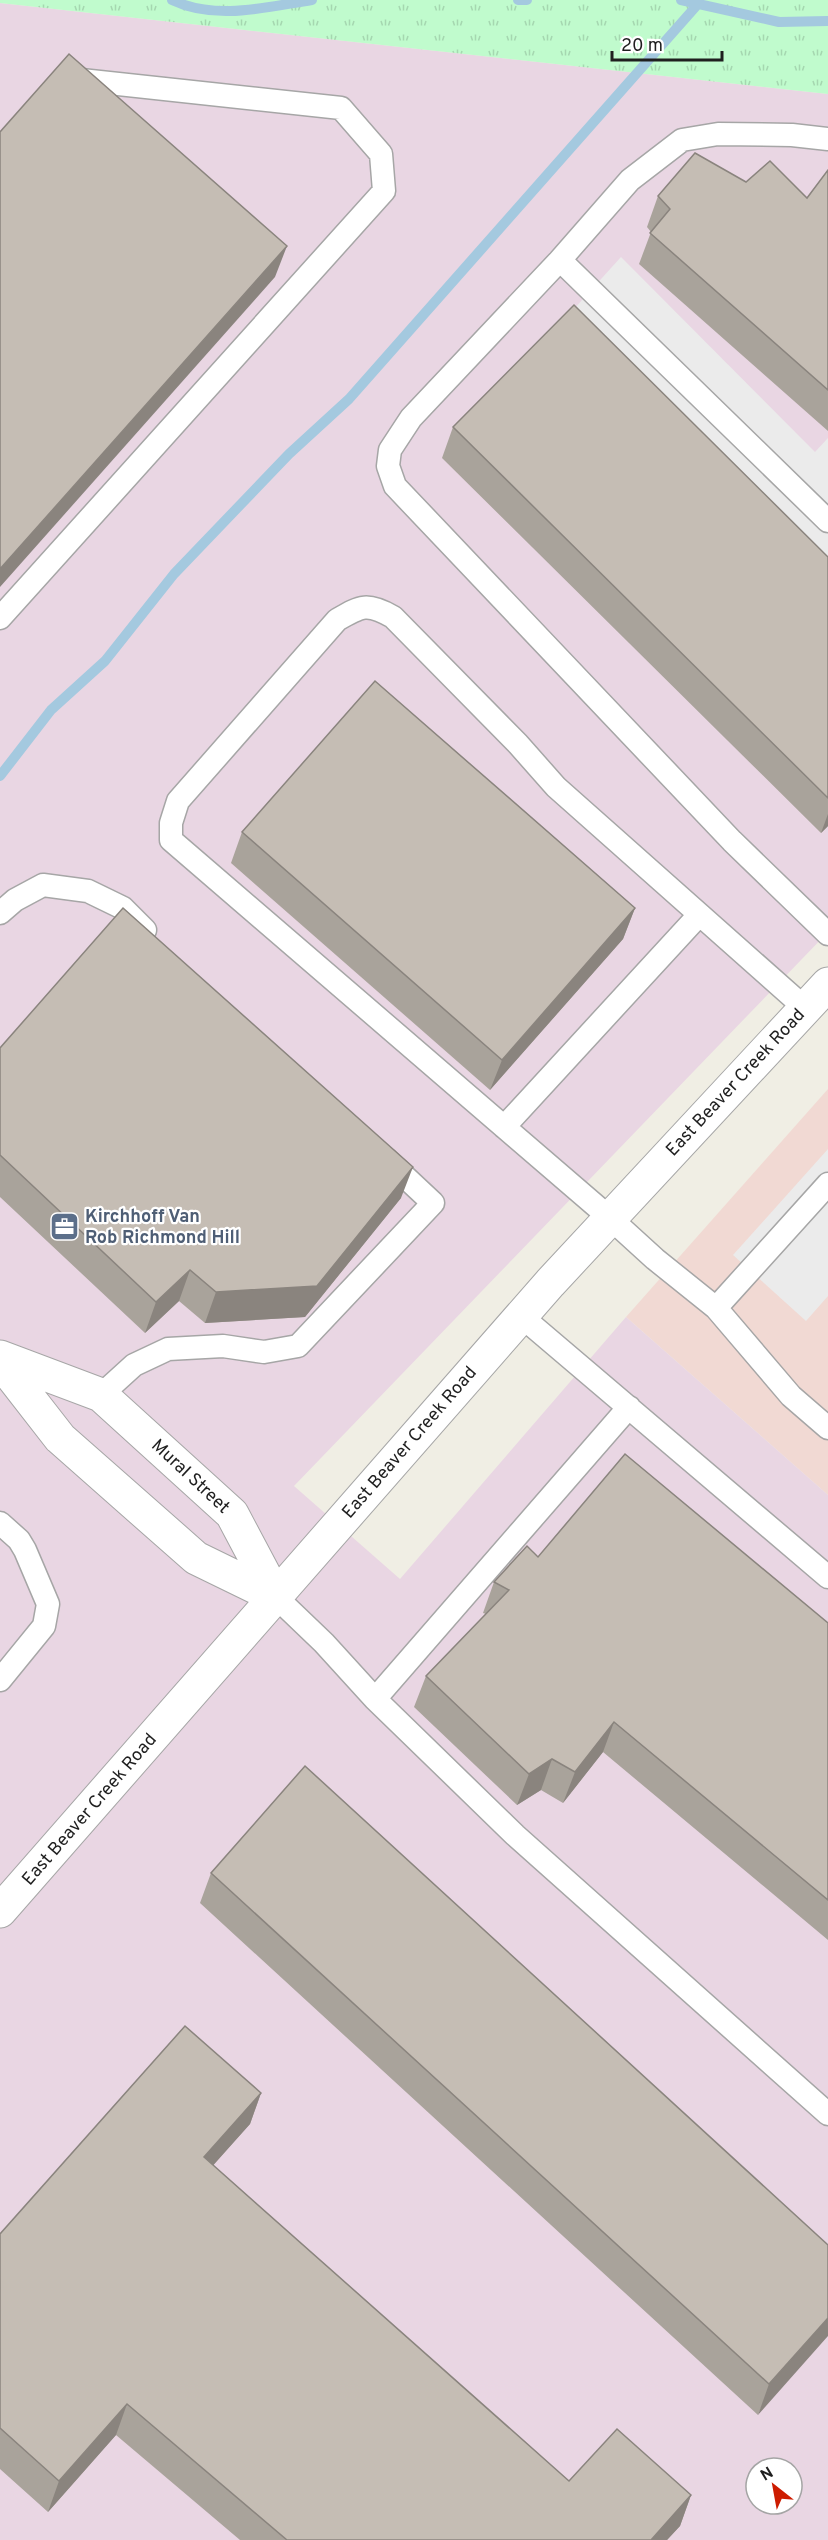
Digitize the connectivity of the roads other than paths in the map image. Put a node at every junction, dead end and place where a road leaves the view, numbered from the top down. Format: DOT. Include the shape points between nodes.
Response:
graph roads {
  1 [pos="52,77"];
  2 [pos="828,139"];
  3 [pos="560,260"];
  4 [pos="828,521"];
  5 [pos="0,618"];
  6 [pos="0,912"];
  7 [pos="699,915"];
  8 [pos="828,934"];
  9 [pos="157,941"];
  10 [pos="828,984"];
  11 [pos="805,1008"];
  12 [pos="504,1126"];
  13 [pos="373,1146"];
  14 [pos="828,1184"];
  15 [pos="610,1218"];
  16 [pos="716,1308"];
  17 [pos="521,1316"];
  18 [pos="0,1359"];
  19 [pos="101,1395"];
  20 [pos="629,1407"];
  21 [pos="828,1428"];
  22 [pos="0,1523"];
  23 [pos="828,1577"];
  24 [pos="276,1597"];
  25 [pos="0,1680"];
  26 [pos="375,1699"];
  27 [pos="0,1911"];
  28 [pos="828,2114"];
  1 -- 5 [label="lane" via="341,108 381,154 384,191"];
  2 -- 3 [label="lane" via="718,134 682,140 630,180"];
  3 -- 4 [label="lane"];
  3 -- 8 [label="lane" via="411,418 390,450 388,466 395,486 732,841"];
  6 -- 9 [label="lane" via="43,885 88,891 123,908"];
  7 -- 11 [label="lane"];
  7 -- 12 [label="lane"];
  7 -- 12 [label="lane" via="556,787 393,617 381,610 360,607 337,620 178,801 171,840"];
  10 -- 11 [label="street, East Beaver Creek Road"];
  11 -- 15 [label="street, East Beaver Creek Road"];
  12 -- 15 [label="lane"];
  13 -- 19 [label="lane" via="433,1203 298,1346 264,1352 223,1346 168,1349 134,1365"];
  14 -- 16 [label="lane"];
  15 -- 16 [label="lane"];
  15 -- 17 [label="street, East Beaver Creek Road"];
  16 -- 21 [label="lane" via="791,1396"];
  17 -- 20 [label="lane"];
  17 -- 24 [label="street, East Beaver Creek Road"];
  18 -- 19 [label="street, Mural Street"];
  18 -- 24 [label="street, Mural Street" via="60,1438 196,1558"];
  19 -- 24 [label="street, Mural Street" via="232,1514"];
  20 -- 23 [label="lane"];
  20 -- 26 [label="lane"];
  22 -- 25 [label="lane" via="25,1550 48,1604 44,1626"];
  24 -- 26 [label="lane"];
  24 -- 27 [label="street, East Beaver Creek Road"];
  26 -- 28 [label="lane" via="515,1835"];
}
